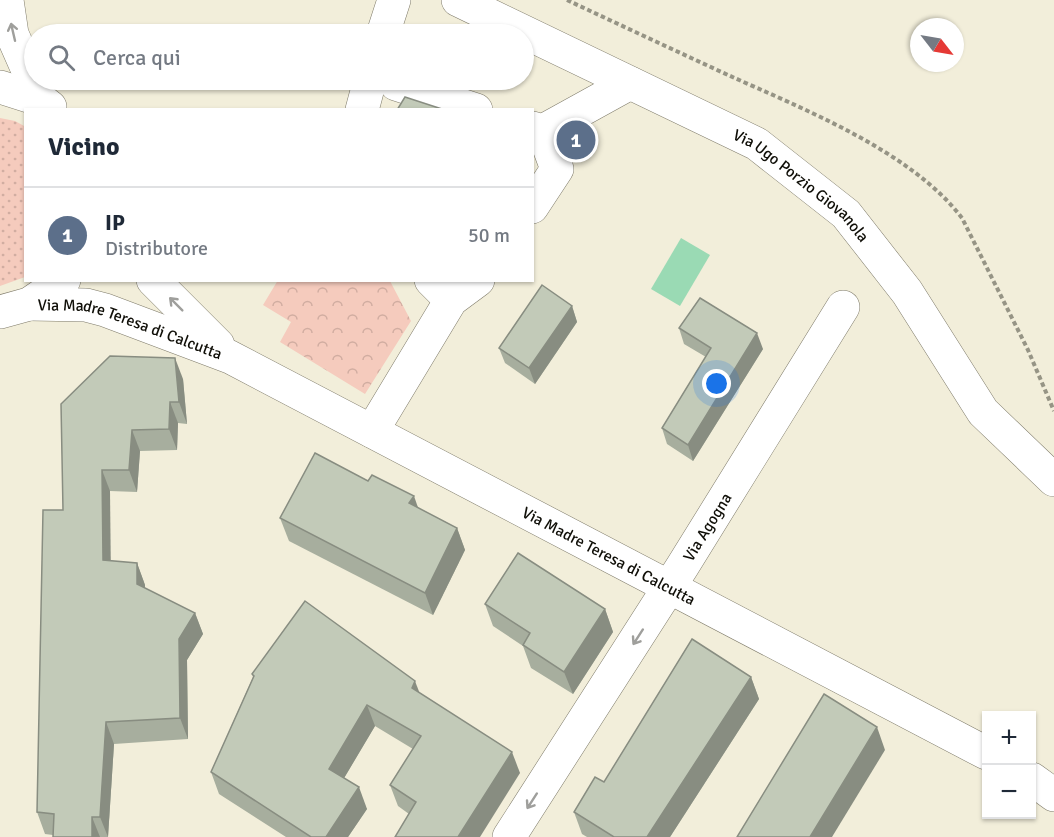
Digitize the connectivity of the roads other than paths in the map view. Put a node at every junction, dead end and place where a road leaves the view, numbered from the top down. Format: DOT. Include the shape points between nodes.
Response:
graph roads {
  1 [pos="7,0"];
  2 [pos="394,0"];
  3 [pos="458,0"];
  4 [pos="386,24"];
  5 [pos="508,24"];
  6 [pos="534,37"];
  7 [pos="24,58"];
  8 [pos="630,83"];
  9 [pos="0,87"];
  10 [pos="40,90"];
  11 [pos="367,90"];
  12 [pos="414,90"];
  13 [pos="48,105"];
  14 [pos="363,108"];
  15 [pos="470,108"];
  16 [pos="538,130"];
  17 [pos="534,204"];
  18 [pos="60,282"];
  19 [pos="155,282"];
  20 [pos="471,282"];
  21 [pos="441,290"];
  22 [pos="15,308"];
  23 [pos="843,308"];
  24 [pos="230,357"];
  25 [pos="372,431"];
  26 [pos="1054,480"];
  27 [pos="669,588"];
  28 [pos="982,750"];
  29 [pos="1036,782"];
  30 [pos="1054,795"];
  31 [pos="509,837"];
  7 -- 1 [label="street, one-way" via="12,34"];
  2 -- 4 [label="street"];
  3 -- 5 [label="street, Via Ugo Porzio Giovanola"];
  6 -- 8 [label="street, Via Ugo Porzio Giovanola"];
  8 -- 16 [label="street"];
  8 -- 26 [label="street, Via Ugo Porzio Giovanola" via="757,144 846,214 907,292 983,412"];
  9 -- 13 [label="street"];
  13 -- 10 [label="street, one-way"];
  11 -- 14 [label="street"];
  12 -- 15 [label="street"];
  16 -- 17 [label="street" via="557,169"];
  18 -- 22 [label="street"];
  24 -- 19 [label="street, Via Madre Teresa di Calcutta, one-way"];
  20 -- 21 [label="street"];
  21 -- 25 [label="street"];
  22 -- 24 [label="street, Via Madre Teresa di Calcutta" via="86,305"];
  23 -- 27 [label="street, Via Agogna"];
  24 -- 25 [label="street, Via Madre Teresa di Calcutta"];
  25 -- 27 [label="street, Via Madre Teresa di Calcutta"];
  27 -- 28 [label="street, Via Madre Teresa di Calcutta"];
  27 -- 31 [label="street, Via Agogna, one-way"];
  29 -- 30 [label="street"];
}
